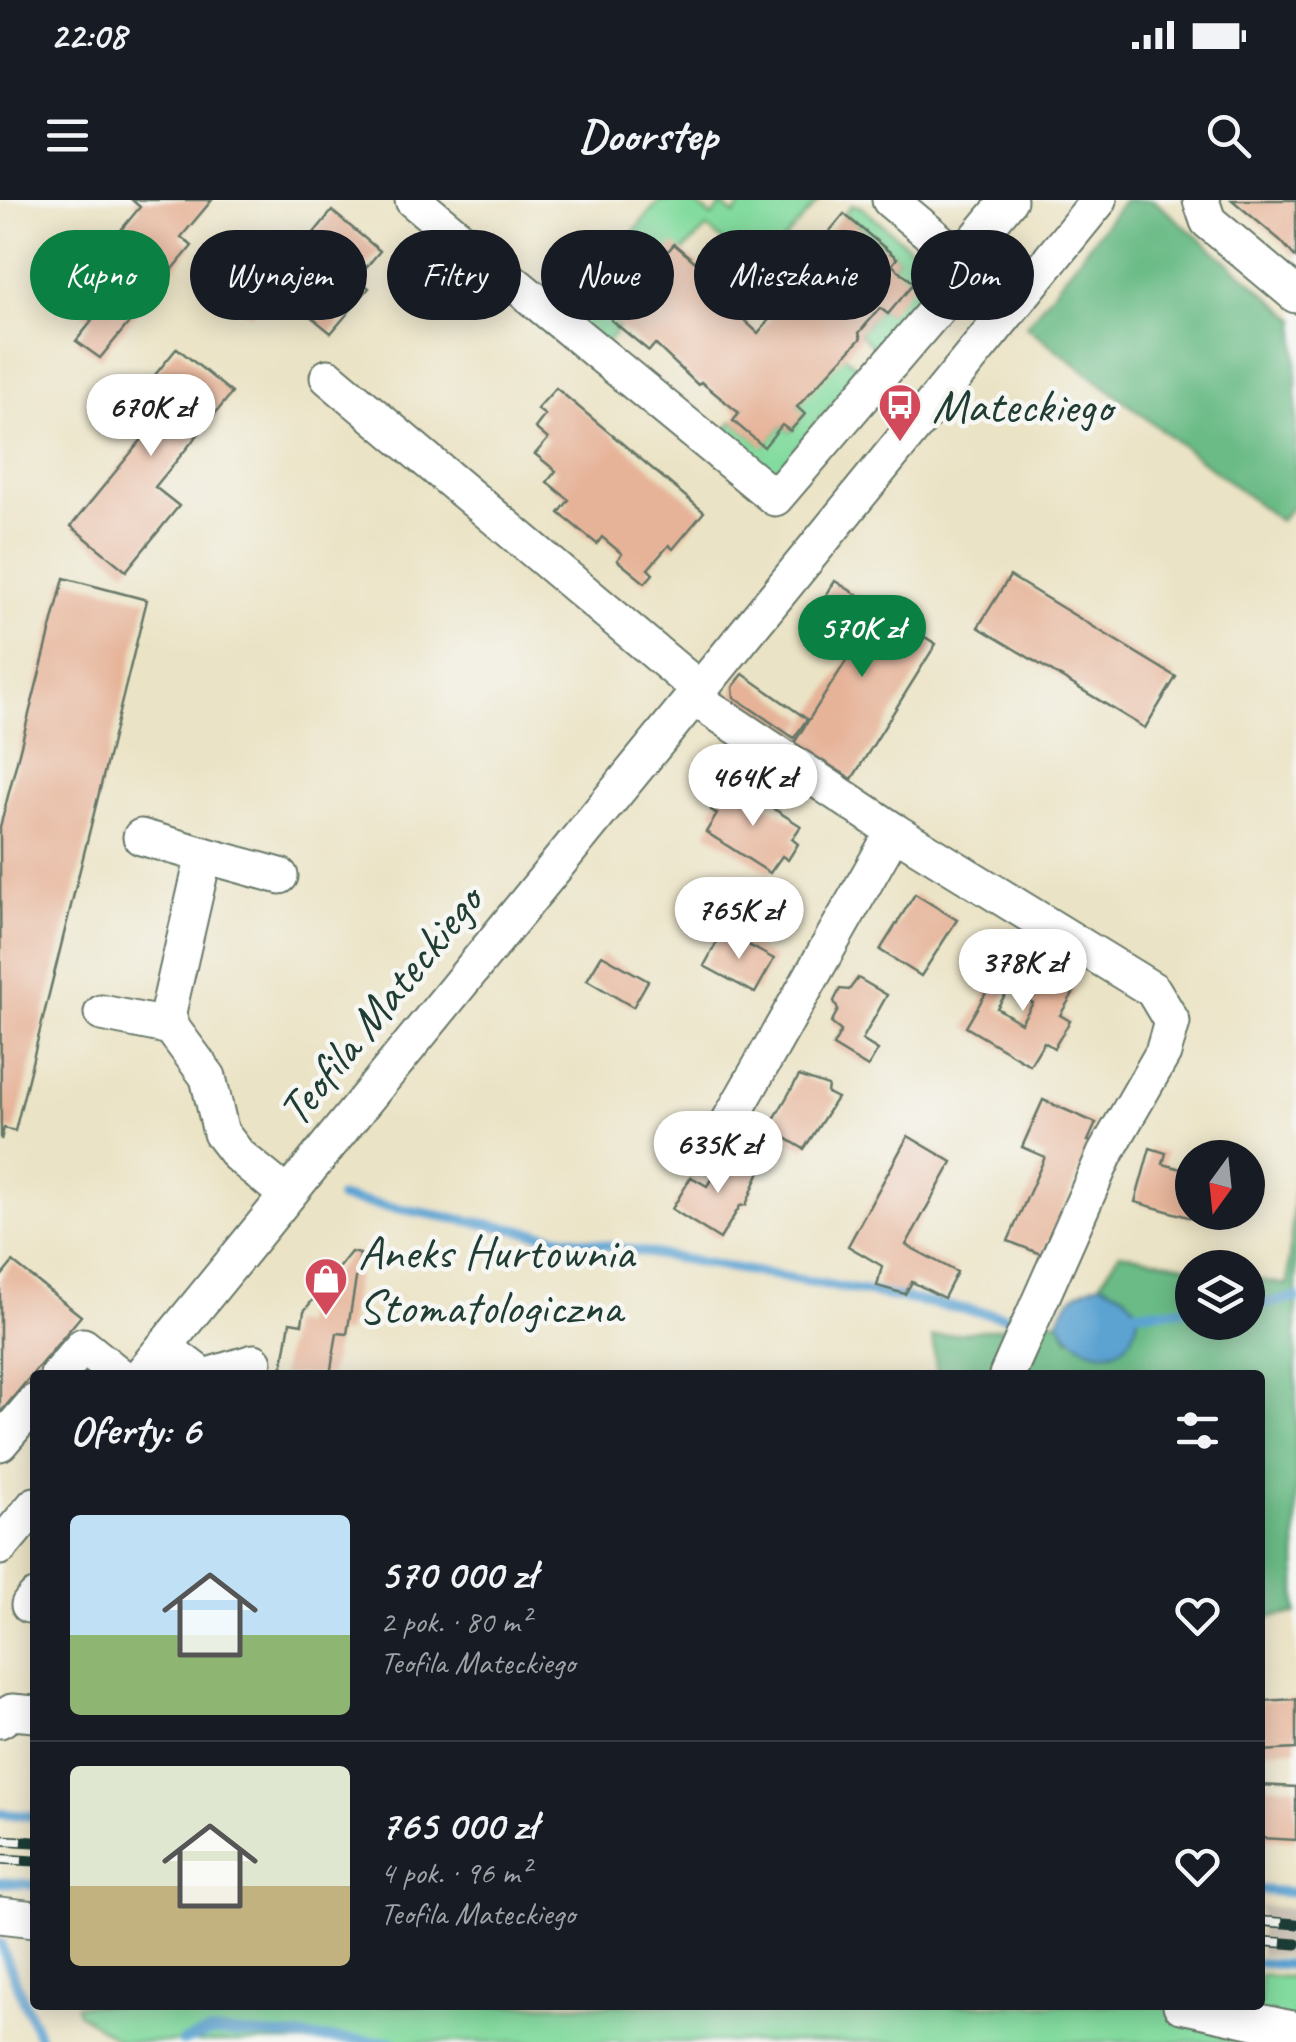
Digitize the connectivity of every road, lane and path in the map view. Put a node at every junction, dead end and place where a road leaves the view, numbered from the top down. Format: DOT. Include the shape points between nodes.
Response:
graph roads {
  1 [pos="413,200"];
  2 [pos="890,200"];
  3 [pos="1009,200"];
  4 [pos="1098,200"];
  5 [pos="1201,200"];
  6 [pos="926,230"];
  7 [pos="989,230"];
  8 [pos="1034,278"];
  9 [pos="1296,294"];
  10 [pos="920,320"];
  11 [pos="1000,320"];
  12 [pos="328,377"];
  13 [pos="696,693"];
  14 [pos="894,831"];
  15 [pos="141,838"];
  16 [pos="204,855"];
  17 [pos="280,876"];
  18 [pos="102,1013"];
  19 [pos="171,1028"];
  20 [pos="730,1120"];
  21 [pos="286,1195"];
  22 [pos="164,1347"];
  23 [pos="254,1362"];
  24 [pos="62,1370"];
  25 [pos="113,1370"];
  26 [pos="145,1370"];
  27 [pos="195,1370"];
  28 [pos="228,1370"];
  29 [pos="1010,1370"];
  30 [pos="30,1408"];
  31 [pos="0,1444"];
  32 [pos="30,1510"];
  33 [pos="0,1547"];
  34 [pos="30,1714"];
  35 [pos="0,1720"];
  36 [pos="0,1916"];
  37 [pos="30,1918"];
  38 [pos="1204,2010"];
  39 [pos="1296,2030"];
  1 -- 10 [label="street" via="775,498"];
  2 -- 6 [label="street"];
  3 -- 7 [label="street"];
  4 -- 8 [label="street, Teofila Mateckiego"];
  5 -- 9 [label="street" via="1208,221"];
  11 -- 13 [label="street, Teofila Mateckiego"];
  12 -- 13 [label="street"];
  13 -- 14 [label="street"];
  13 -- 21 [label="street, Teofila Mateckiego"];
  14 -- 20 [label="street"];
  14 -- 29 [label="street" via="1153,990 1172,1022 1163,1053 1105,1154"];
  15 -- 16 [label="street"];
  16 -- 17 [label="street"];
  16 -- 19 [label="street" via="168,1012"];
  18 -- 19 [label="street"];
  19 -- 21 [label="street" via="208,1077 220,1134"];
  21 -- 22 [label="street, Teofila Mateckiego"];
  22 -- 26 [label="street, Teofila Mateckiego"];
  22 -- 27 [label="street"];
  23 -- 28 [label="street"];
  24 -- 25 [label="street" via="83,1346"];
  30 -- 31 [label="street"];
  32 -- 33 [label="street"];
  34 -- 35 [label="street" via="12,1712"];
  36 -- 37 [label="street"];
  38 -- 39 [label="street"];
}
